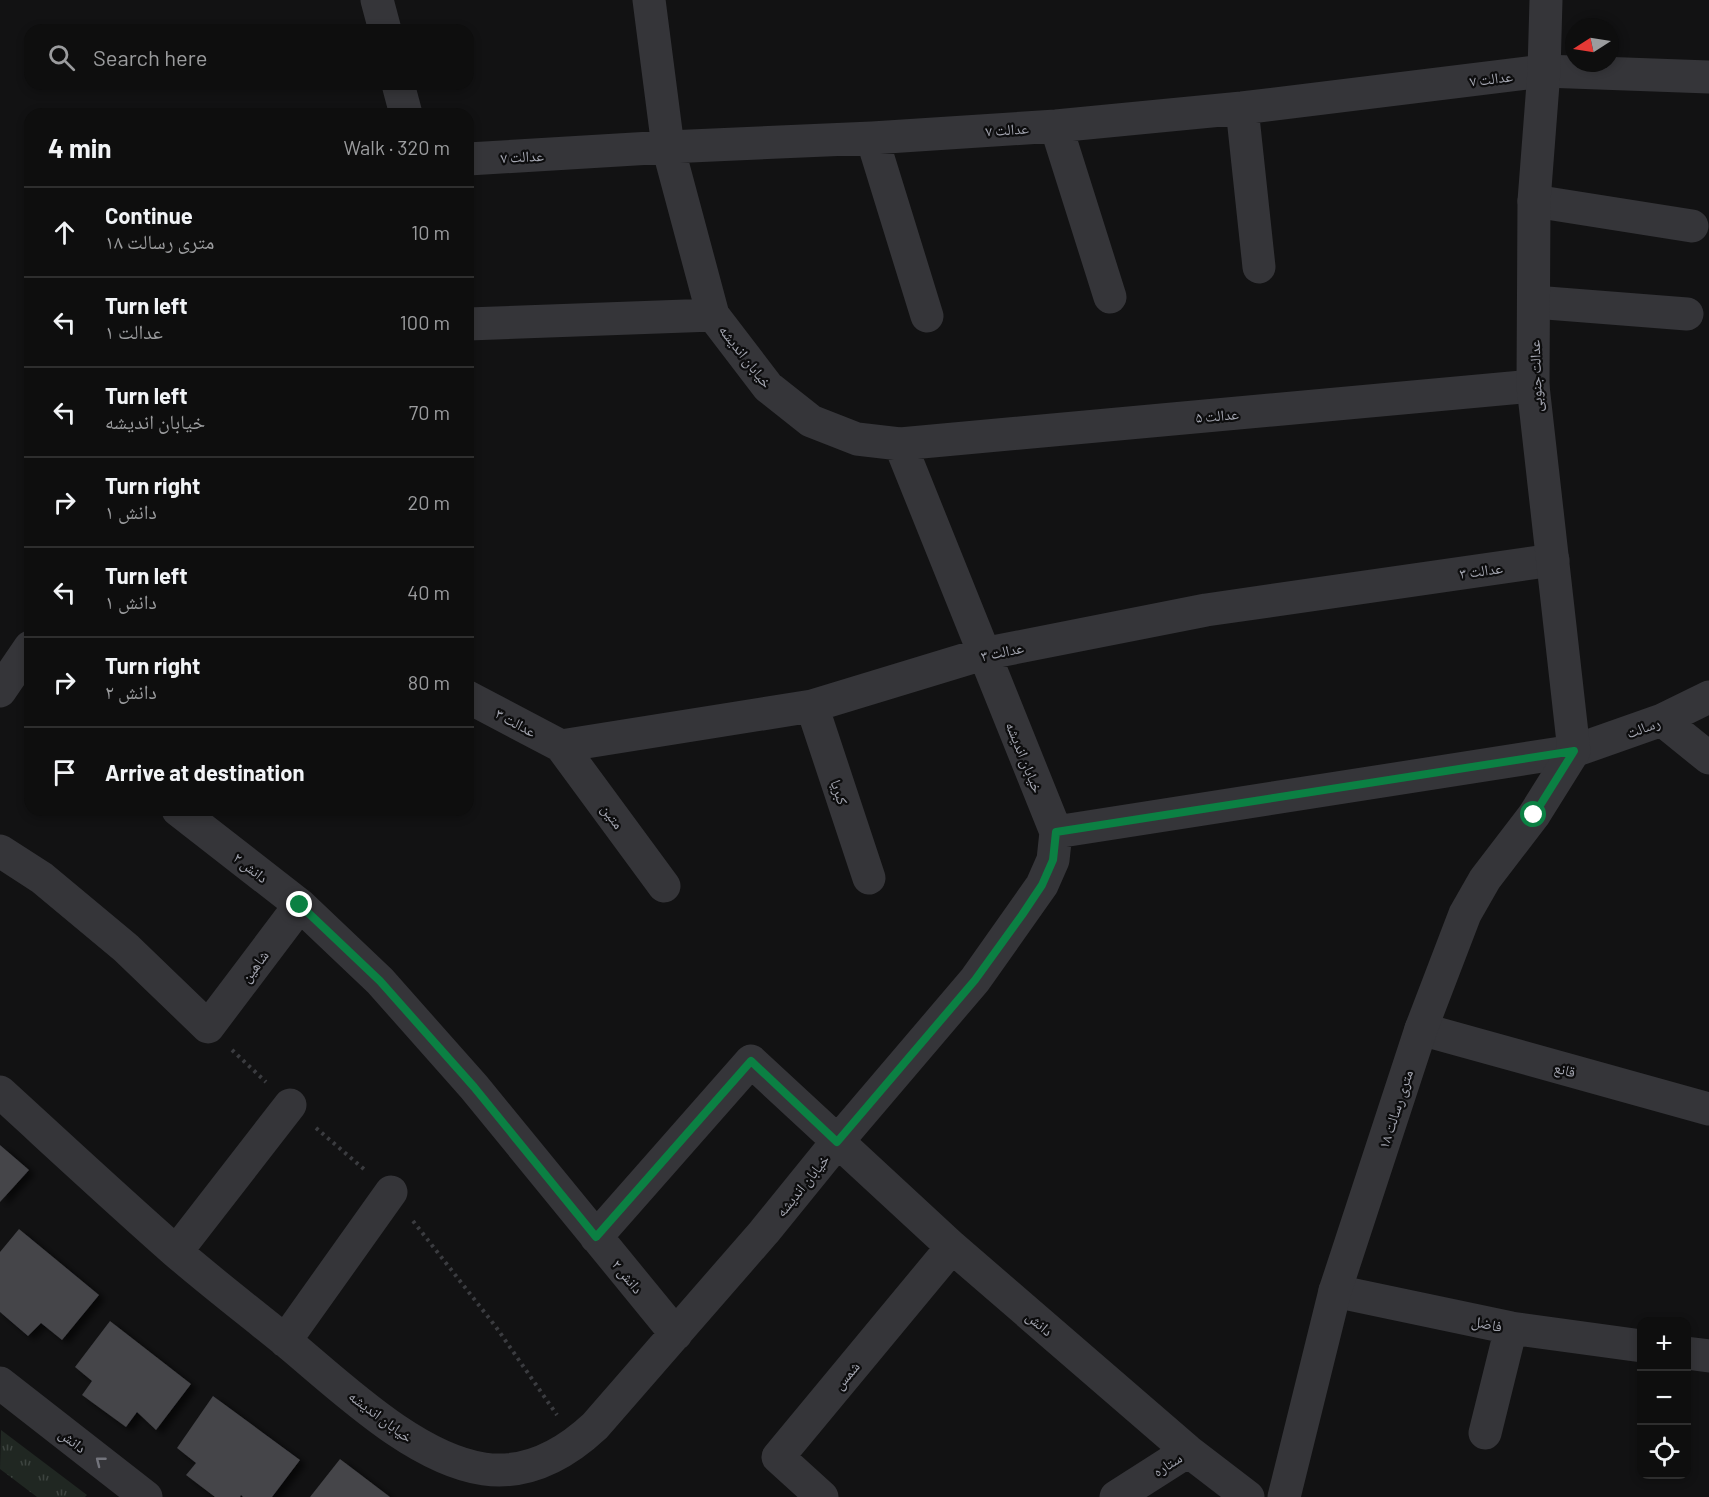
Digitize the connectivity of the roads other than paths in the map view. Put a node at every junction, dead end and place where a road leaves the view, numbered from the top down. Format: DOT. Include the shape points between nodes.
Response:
graph roads {
  1 [pos="377,0"];
  2 [pos="649,0"];
  3 [pos="1546,0"];
  4 [pos="383,24"];
  5 [pos="1544,71"];
  6 [pos="1709,77"];
  7 [pos="400,90"];
  8 [pos="404,108"];
  9 [pos="1242,108"];
  10 [pos="1056,126"];
  11 [pos="872,138"];
  12 [pos="668,147"];
  13 [pos="474,159"];
  14 [pos="1534,201"];
  15 [pos="1692,226"];
  16 [pos="1259,267"];
  17 [pos="1110,297"];
  18 [pos="1534,302"];
  19 [pos="1688,314"];
  20 [pos="713,315"];
  21 [pos="927,316"];
  22 [pos="474,324"];
  23 [pos="1533,387"];
  24 [pos="900,444"];
  25 [pos="1553,560"];
  26 [pos="983,654"];
  27 [pos="24,661"];
  28 [pos="13,688"];
  29 [pos="1709,697"];
  30 [pos="474,700"];
  31 [pos="812,706"];
  32 [pos="1662,720"];
  33 [pos="561,746"];
  34 [pos="1574,751"];
  35 [pos="1709,758"];
  36 [pos="186,816"];
  37 [pos="1056,832"];
  38 [pos="0,852"];
  39 [pos="868,878"];
  40 [pos="664,886"];
  41 [pos="300,905"];
  42 [pos="1421,1029"];
  43 [pos="0,1092"];
  44 [pos="290,1105"];
  45 [pos="1709,1108"];
  46 [pos="837,1142"];
  47 [pos="391,1192"];
  48 [pos="596,1237"];
  49 [pos="952,1247"];
  50 [pos="176,1252"];
  51 [pos="1335,1291"];
  52 [pos="1511,1328"];
  53 [pos="676,1334"];
  54 [pos="285,1341"];
  55 [pos="1637,1345"];
  56 [pos="1691,1354"];
  57 [pos="1709,1356"];
  58 [pos="0,1383"];
  59 [pos="1485,1433"];
  60 [pos="1188,1451"];
  61 [pos="146,1497"];
  62 [pos="822,1497"];
  63 [pos="1116,1497"];
  64 [pos="1248,1497"];
  65 [pos="1284,1497"];
  1 -- 4 [label="street"];
  2 -- 12 [label="street, خیابان اندیشه"];
  3 -- 5 [label="street, عدالت جنوبی"];
  5 -- 6 [label="street, عدالت ۷"];
  5 -- 9 [label="street, عدالت ۷"];
  5 -- 14 [label="street, عدالت جنوبی"];
  7 -- 8 [label="street"];
  9 -- 10 [label="street, عدالت ۷"];
  9 -- 16 [label="street"];
  10 -- 11 [label="street, عدالت ۷"];
  10 -- 17 [label="street"];
  11 -- 12 [label="street, عدالت ۷"];
  11 -- 21 [label="street"];
  12 -- 13 [label="street, عدالت ۷"];
  12 -- 20 [label="street, خیابان اندیشه"];
  14 -- 15 [label="street"];
  14 -- 18 [label="street, عدالت جنوبی"];
  18 -- 19 [label="street"];
  18 -- 23 [label="street, عدالت جنوبی"];
  20 -- 22 [label="street"];
  20 -- 24 [label="street, خیابان اندیشه" via="768,387 811,421 857,439"];
  23 -- 24 [label="street, عدالت ۵"];
  23 -- 25 [label="street, عدالت جنوبی"];
  24 -- 26 [label="street, خیابان اندیشه"];
  25 -- 26 [label="street, عدالت ۳" via="1206,610"];
  25 -- 34 [label="street, عدالت جنوبی"];
  26 -- 31 [label="street, عدالت ۳"];
  26 -- 37 [label="street, خیابان اندیشه"];
  27 -- 28 [label="street"];
  29 -- 32 [label="street, رسالت"];
  30 -- 33 [label="street, عدالت ۳"];
  31 -- 33 [label="street, عدالت ۳"];
  31 -- 39 [label="street, کبریا"];
  32 -- 34 [label="street, رسالت"];
  32 -- 35 [label="street"];
  33 -- 40 [label="street, متین"];
  34 -- 37 [label="street, رسالت"];
  34 -- 42 [label="street, ۱۸ متری رسالت" via="1465,914"];
  36 -- 41 [label="street, دانش ۲"];
  37 -- 46 [label="street, خیابان اندیشه" via="1053,860 1022,915 975,980"];
  38 -- 41 [label="street, شاهین" via="42,879 126,948 208,1027"];
  41 -- 48 [label="street, دانش ۲" via="388,990 474,1087"];
  42 -- 45 [label="street, قانع"];
  42 -- 51 [label="street, ۱۸ متری رسالت"];
  43 -- 50 [label="street, خیابان اندیشه"];
  44 -- 50 [label="street"];
  46 -- 48 [label="street, دانش" via="751,1061"];
  46 -- 49 [label="street, دانش"];
  46 -- 53 [label="street, خیابان اندیشه"];
  47 -- 54 [label="street"];
  48 -- 53 [label="street, دانش ۲"];
  49 -- 60 [label="street, دانش"];
  49 -- 62 [label="street, شمس" via="778,1457"];
  50 -- 54 [label="street, خیابان اندیشه"];
  51 -- 52 [label="street, فاضل"];
  51 -- 65 [label="street, ۱۸ متری رسالت"];
  52 -- 55 [label="street, فاضل"];
  52 -- 59 [label="street"];
  53 -- 54 [label="street, خیابان اندیشه" via="577,1443 542,1461 492,1470 447,1458 413,1441"];
  56 -- 57 [label="street"];
  61 -- 58 [label="street, دانش, one-way"];
  60 -- 63 [label="street, ستاره"];
  60 -- 64 [label="street, دانش"];
}
